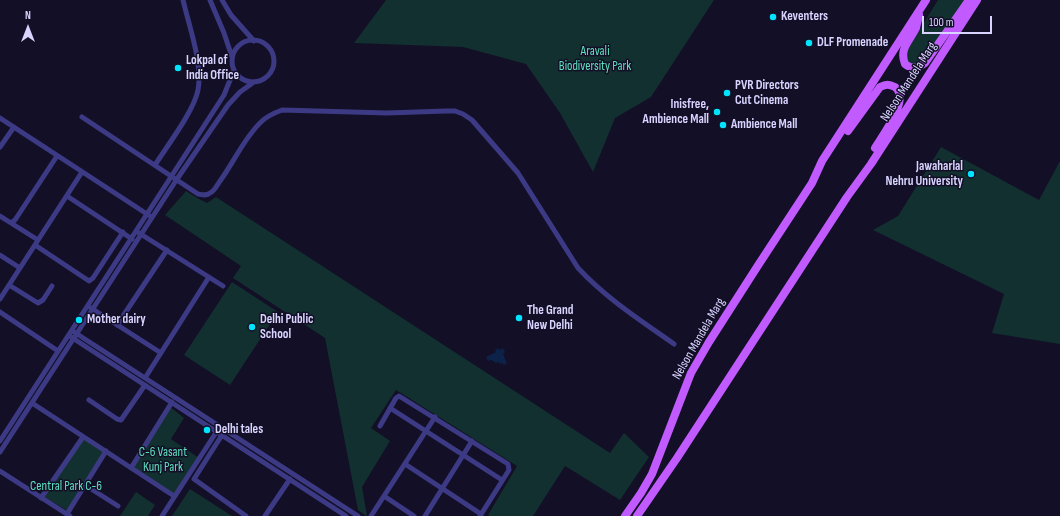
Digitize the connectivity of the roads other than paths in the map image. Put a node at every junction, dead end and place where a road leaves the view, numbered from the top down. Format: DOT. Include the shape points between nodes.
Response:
graph roads {
  1 [pos="183,0"];
  2 [pos="210,0"];
  3 [pos="222,0"];
  4 [pos="926,0"];
  5 [pos="969,0"];
  6 [pos="977,0"];
  7 [pos="921,9"];
  8 [pos="254,41"];
  9 [pos="232,58"];
  10 [pos="234,70"];
  11 [pos="254,82"];
  12 [pos="0,118"];
  13 [pos="82,118"];
  14 [pos="14,127"];
  15 [pos="0,147"];
  16 [pos="58,156"];
  17 [pos="155,165"];
  18 [pos="82,172"];
  19 [pos="172,176"];
  20 [pos="178,179"];
  21 [pos="812,183"];
  22 [pos="67,196"];
  23 [pos="847,197"];
  24 [pos="147,214"];
  25 [pos="0,216"];
  26 [pos="152,218"];
  27 [pos="11,223"];
  28 [pos="123,232"];
  29 [pos="139,233"];
  30 [pos="132,239"];
  31 [pos="37,242"];
  32 [pos="167,250"];
  33 [pos="0,255"];
  34 [pos="20,268"];
  35 [pos="209,277"];
  36 [pos="9,285"];
  37 [pos="52,286"];
  38 [pos="223,286"];
  39 [pos="0,299"];
  40 [pos="90,308"];
  41 [pos="0,312"];
  42 [pos="117,325"];
  43 [pos="73,335"];
  44 [pos="674,344"];
  45 [pos="58,351"];
  46 [pos="161,354"];
  47 [pos="145,378"];
  48 [pos="145,385"];
  49 [pos="89,400"];
  50 [pos="172,402"];
  51 [pos="32,403"];
  52 [pos="390,408"];
  53 [pos="435,417"];
  54 [pos="380,426"];
  55 [pos="217,431"];
  56 [pos="426,431"];
  57 [pos="222,435"];
  58 [pos="83,437"];
  59 [pos="0,441"];
  60 [pos="472,441"];
  61 [pos="106,451"];
  62 [pos="0,452"];
  63 [pos="463,455"];
  64 [pos="405,464"];
  65 [pos="131,468"];
  66 [pos="0,472"];
  67 [pos="290,479"];
  68 [pos="502,480"];
  69 [pos="85,485"];
  70 [pos="442,488"];
  71 [pos="174,496"];
  72 [pos="384,496"];
  73 [pos="41,498"];
  74 [pos="118,506"];
  75 [pos="65,514"];
  76 [pos="481,515"];
  77 [pos="162,516"];
  78 [pos="246,516"];
  79 [pos="264,516"];
  80 [pos="346,516"];
  81 [pos="358,516"];
  82 [pos="371,516"];
  83 [pos="414,516"];
  84 [pos="425,516"];
  85 [pos="625,516"];
  86 [pos="637,516"];
  1 -- 17 [label="street" via="199,68 198,92 192,107"];
  2 -- 9 [label="street"];
  3 -- 8 [label="street" via="231,15"];
  4 -- 7 [label="main road, Nelson Mandela Marg"];
  5 -- 7 [label="main road" via="928,59 918,68 913,68 905,64 902,56 916,27"];
  6 -- 23 [label="main road, Nelson Mandela Marg"];
  7 -- 21 [label="main road, Nelson Mandela Marg" via="822,162"];
  8 -- 9 [label="street" via="240,45"];
  8 -- 11 [label="street" via="270,49 274,57 272,70 267,77"];
  9 -- 10 [label="street"];
  10 -- 11 [label="street" via="241,78"];
  10 -- 19 [label="street" via="224,95"];
  11 -- 20 [label="street" via="231,102"];
  12 -- 14 [label="street"];
  13 -- 17 [label="street"];
  14 -- 15 [label="street"];
  14 -- 16 [label="street"];
  16 -- 18 [label="street"];
  16 -- 27 [label="street"];
  17 -- 19 [label="street"];
  18 -- 22 [label="street"];
  18 -- 24 [label="street"];
  19 -- 20 [label="street"];
  19 -- 24 [label="street"];
  20 -- 26 [label="street"];
  20 -- 44 [label="street" via="198,194 208,195 261,122 270,114 282,110 459,113 472,120 518,173 578,268 590,281 618,305"];
  21 -- 23 [label="main road, Nelson Mandela Marg" via="876,91 880,86 890,85 899,93 899,107"];
  21 -- 85 [label="main road, Nelson Mandela Marg" via="691,373 652,474"];
  22 -- 28 [label="street"];
  22 -- 31 [label="street"];
  23 -- 86 [label="main road, Nelson Mandela Marg"];
  24 -- 26 [label="street"];
  24 -- 29 [label="street"];
  25 -- 27 [label="street"];
  26 -- 29 [label="street"];
  27 -- 31 [label="street"];
  28 -- 30 [label="street"];
  28 -- 31 [label="street" via="89,281"];
  29 -- 30 [label="street"];
  29 -- 32 [label="street"];
  29 -- 40 [label="street"];
  30 -- 40 [label="street"];
  31 -- 34 [label="street"];
  32 -- 35 [label="street"];
  32 -- 42 [label="street"];
  33 -- 34 [label="street"];
  34 -- 36 [label="street"];
  35 -- 38 [label="street"];
  35 -- 46 [label="street"];
  36 -- 37 [label="street" via="38,302"];
  36 -- 39 [label="street"];
  40 -- 42 [label="street"];
  40 -- 43 [label="street"];
  41 -- 45 [label="street"];
  42 -- 46 [label="street"];
  43 -- 45 [label="street"];
  43 -- 47 [label="street"];
  43 -- 48 [label="street"];
  43 -- 51 [label="street"];
  45 -- 59 [label="street"];
  46 -- 47 [label="street"];
  47 -- 81 [label="street"];
  48 -- 49 [label="street" via="121,420"];
  48 -- 50 [label="street"];
  50 -- 55 [label="street"];
  50 -- 65 [label="street"];
  51 -- 58 [label="street"];
  51 -- 62 [label="street"];
  52 -- 53 [label="street" via="398,396"];
  52 -- 54 [label="street"];
  52 -- 56 [label="street"];
  53 -- 56 [label="street"];
  53 -- 60 [label="street"];
  55 -- 57 [label="street"];
  55 -- 71 [label="street"];
  56 -- 63 [label="street"];
  56 -- 64 [label="street"];
  57 -- 67 [label="street"];
  57 -- 78 [label="street" via="194,479"];
  58 -- 61 [label="street"];
  58 -- 73 [label="street"];
  60 -- 63 [label="street"];
  60 -- 68 [label="street" via="508,464 509,470"];
  61 -- 65 [label="street"];
  61 -- 69 [label="street"];
  63 -- 68 [label="street"];
  63 -- 70 [label="street"];
  64 -- 70 [label="street"];
  64 -- 72 [label="street"];
  65 -- 71 [label="street"];
  66 -- 73 [label="street"];
  67 -- 79 [label="street"];
  67 -- 80 [label="street"];
  68 -- 76 [label="street"];
  69 -- 74 [label="street"];
  69 -- 75 [label="street"];
  70 -- 76 [label="street"];
  70 -- 84 [label="street"];
  71 -- 77 [label="street"];
  72 -- 82 [label="street"];
  72 -- 83 [label="street"];
  73 -- 75 [label="street"];
}
